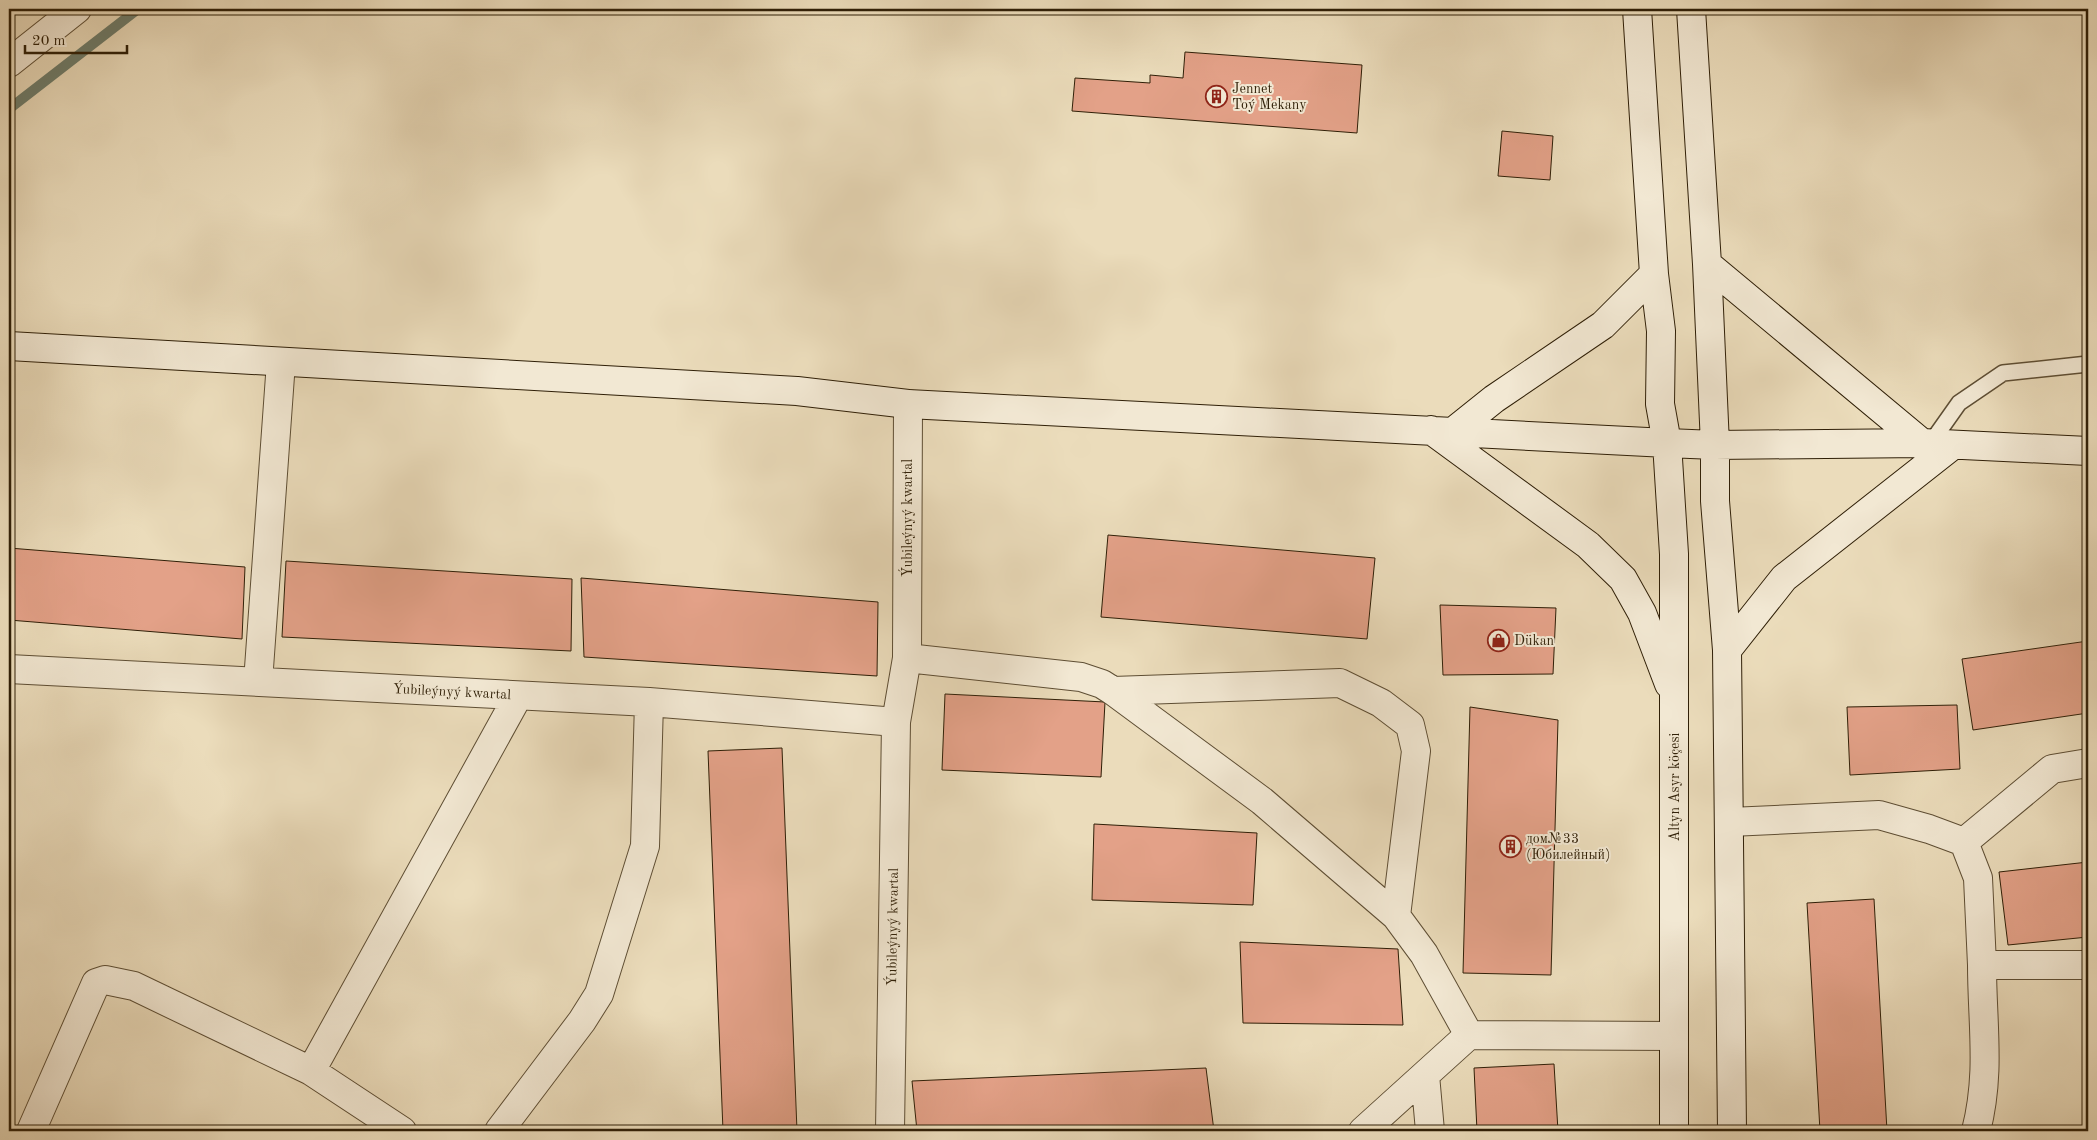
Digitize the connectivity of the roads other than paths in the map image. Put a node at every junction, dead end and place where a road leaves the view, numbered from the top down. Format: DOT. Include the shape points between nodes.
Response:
graph roads {
  1 [pos="77,9"];
  2 [pos="1637,9"];
  3 [pos="1691,9"];
  4 [pos="9,63"];
  5 [pos="1707,264"];
  6 [pos="1654,274"];
  7 [pos="9,346"];
  8 [pos="281,362"];
  9 [pos="2088,364"];
  10 [pos="908,404"];
  11 [pos="1443,430"];
  12 [pos="1667,443"];
  13 [pos="1935,444"];
  14 [pos="1715,445"];
  15 [pos="2088,450"];
  16 [pos="1727,650"];
  17 [pos="907,658"];
  18 [pos="9,670"];
  19 [pos="258,682"];
  20 [pos="1113,690"];
  21 [pos="518,696"];
  22 [pos="649,702"];
  23 [pos="1676,702"];
  24 [pos="896,722"];
  25 [pos="2088,763"];
  26 [pos="1730,822"];
  27 [pos="1964,842"];
  28 [pos="1396,916"];
  29 [pos="1982,965"];
  30 [pos="2088,965"];
  31 [pos="1469,1035"];
  32 [pos="1673,1036"];
  33 [pos="311,1071"];
  34 [pos="1425,1075"];
  35 [pos="31,1131"];
  36 [pos="402,1131"];
  37 [pos="499,1131"];
  38 [pos="890,1131"];
  39 [pos="1363,1131"];
  40 [pos="1430,1131"];
  41 [pos="1674,1131"];
  42 [pos="1732,1131"];
  43 [pos="1976,1131"];
  1 -- 4 [label="street"];
  2 -- 6 [label="street, Altyn Asyr köçesi"];
  3 -- 5 [label="street"];
  5 -- 13 [label="street"];
  5 -- 14 [label="street"];
  6 -- 11 [label="street" via="1603,325"];
  6 -- 12 [label="street, Altyn Asyr köçesi" via="1661,331 1660,404"];
  7 -- 8 [label="street"];
  8 -- 10 [label="street" via="797,391"];
  8 -- 19 [label="street"];
  9 -- 13 [label="lane" via="2003,373 1959,404"];
  10 -- 11 [label="street"];
  10 -- 17 [label="street, Ýubileýnyý kwartal"];
  11 -- 12 [label="street"];
  11 -- 23 [label="street" via="1588,545 1623,579 1642,614"];
  12 -- 14 [label="street"];
  12 -- 23 [label="street, Altyn Asyr köçesi" via="1674,554"];
  13 -- 14 [label="street"];
  13 -- 15 [label="street"];
  13 -- 16 [label="street" via="1784,578"];
  14 -- 16 [label="street" via="1715,500"];
  16 -- 26 [label="street"];
  17 -- 20 [label="street" via="1081,677"];
  17 -- 24 [label="street, Ýubileýnyý kwartal"];
  18 -- 19 [label="street, Ýubileýnyý kwartal"];
  19 -- 21 [label="street, Ýubileýnyý kwartal"];
  20 -- 28 [label="street" via="1262,801"];
  20 -- 28 [label="street" via="1340,683 1381,703 1410,725 1416,751"];
  21 -- 22 [label="street, Ýubileýnyý kwartal"];
  21 -- 33 [label="street"];
  22 -- 24 [label="street, Ýubileýnyý kwartal"];
  22 -- 37 [label="street" via="645,846 599,994"];
  23 -- 32 [label="street, Altyn Asyr köçesi"];
  24 -- 38 [label="street, Ýubileýnyý kwartal"];
  25 -- 27 [label="street" via="2052,769"];
  26 -- 27 [label="street" via="1879,815"];
  26 -- 42 [label="street"];
  27 -- 29 [label="street" via="1978,878"];
  28 -- 31 [label="street" via="1424,954"];
  29 -- 30 [label="street"];
  29 -- 43 [label="street" via="1986,1037 1984,1101"];
  31 -- 32 [label="street"];
  31 -- 34 [label="street"];
  32 -- 41 [label="street, Altyn Asyr köçesi"];
  33 -- 35 [label="street" via="134,986 100,981 96,983"];
  33 -- 36 [label="street"];
  34 -- 39 [label="street"];
  34 -- 40 [label="street"];
}
